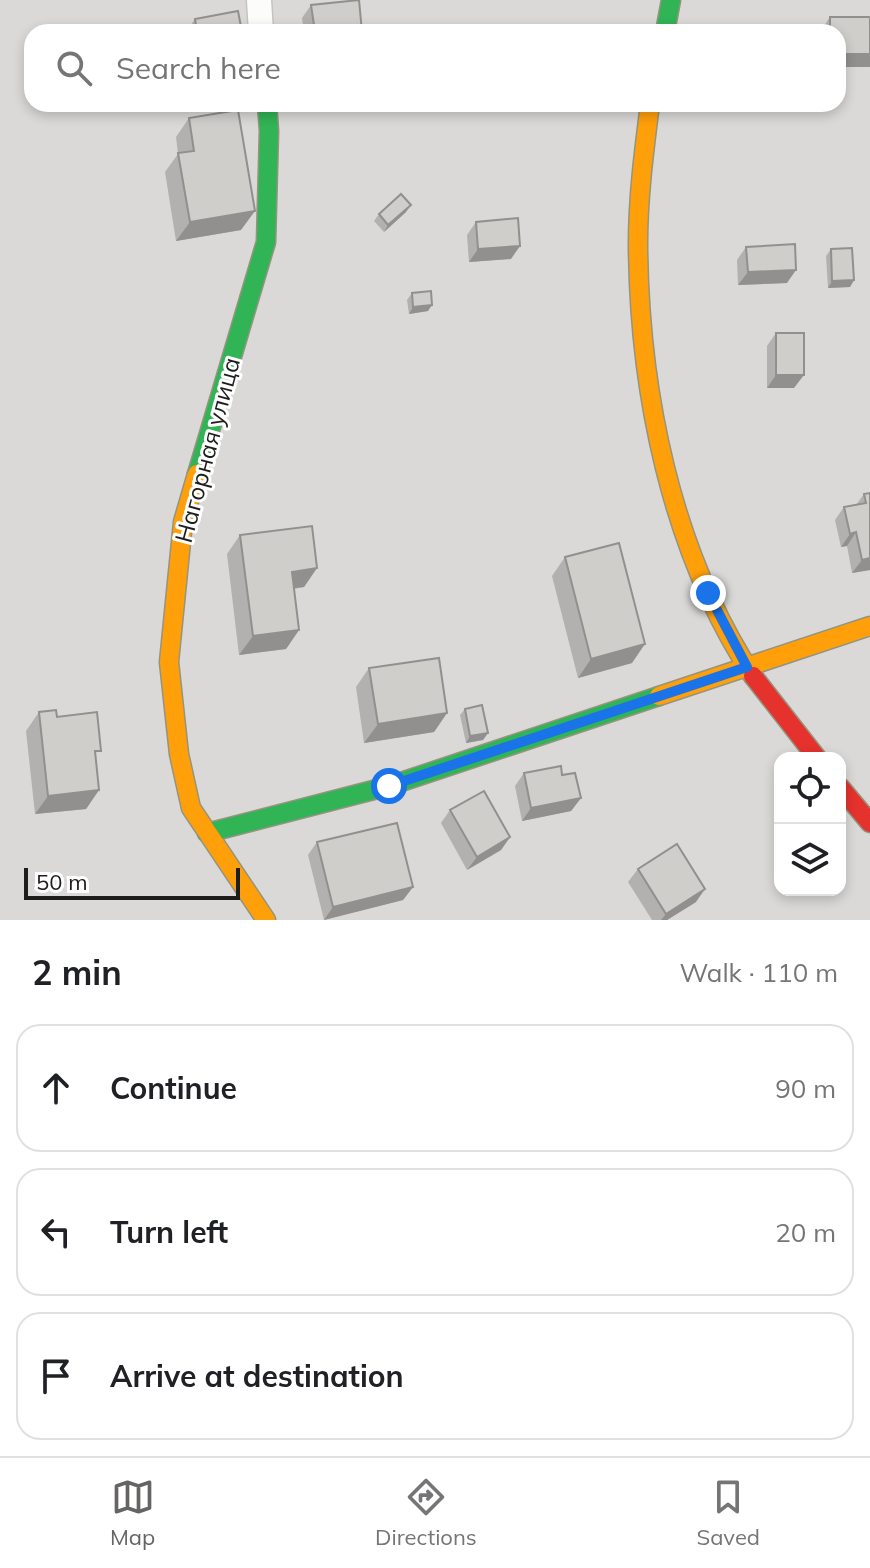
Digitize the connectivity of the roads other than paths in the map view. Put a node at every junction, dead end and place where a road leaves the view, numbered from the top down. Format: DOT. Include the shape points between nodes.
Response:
graph roads {
  1 [pos="259,0"];
  2 [pos="671,0"];
  3 [pos="260,24"];
  4 [pos="666,24"];
  5 [pos="268,112"];
  6 [pos="649,112"];
  7 [pos="870,626"];
  8 [pos="747,667"];
  9 [pos="812,752"];
  10 [pos="846,794"];
  11 [pos="870,823"];
  12 [pos="207,833"];
  13 [pos="266,920"];
  1 -- 3 [label="street"];
  2 -- 4 [label="street"];
  5 -- 12 [label="street, Нагорная улица" via="266,242 183,522 169,662 191,808"];
  6 -- 8 [label="street" via="637,263 650,393 673,500 708,593"];
  7 -- 8 [label="street"];
  8 -- 9 [label="street"];
  8 -- 12 [label="street" via="389,786"];
  10 -- 11 [label="street"];
  12 -- 13 [label="street, Нагорная улица"];
}
